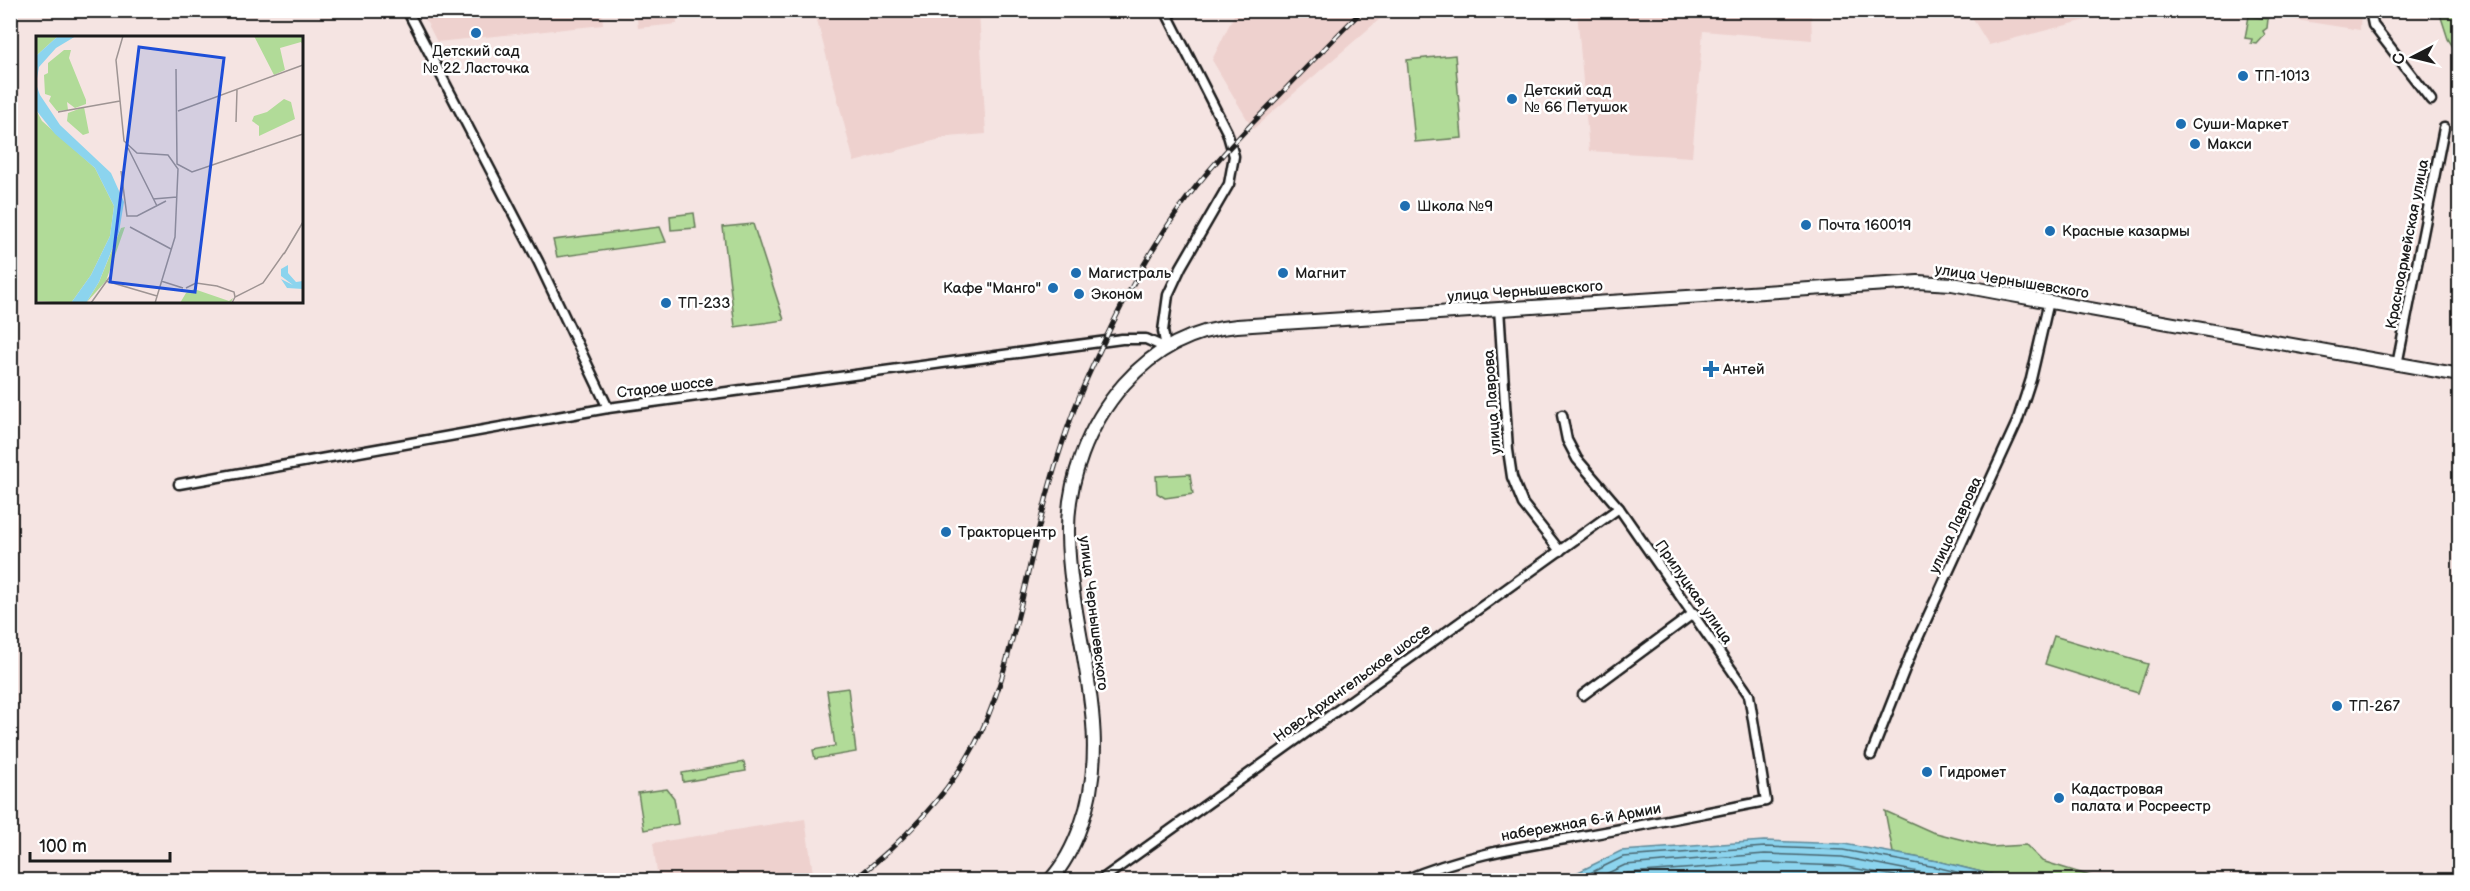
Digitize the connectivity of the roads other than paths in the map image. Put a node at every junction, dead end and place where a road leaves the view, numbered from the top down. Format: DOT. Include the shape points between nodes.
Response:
graph roads {
  1 [pos="408,10"];
  2 [pos="1165,10"];
  3 [pos="2370,10"];
  4 [pos="2431,100"];
  5 [pos="2444,128"];
  6 [pos="2049,302"];
  7 [pos="1499,308"];
  8 [pos="1166,348"];
  9 [pos="2397,364"];
  10 [pos="2460,375"];
  11 [pos="608,408"];
  12 [pos="1562,415"];
  13 [pos="179,484"];
  14 [pos="1619,508"];
  15 [pos="1560,551"];
  16 [pos="1694,613"];
  17 [pos="1583,695"];
  18 [pos="1871,755"];
  19 [pos="1766,801"];
  20 [pos="1056,879"];
  21 [pos="1101,880"];
  22 [pos="1405,880"];
  1 -- 11 [label="street, Старое шоссе" via="538,261"];
  2 -- 8 [label="street" via="1227,132 1234,156 1229,184 1168,295 1163,331"];
  3 -- 4 [label="street" via="2373,25"];
  5 -- 9 [label="street, Красноармейская улица"];
  6 -- 7 [label="main road, улица Чернышевского" via="1952,284 1918,282"];
  6 -- 9 [label="main road, улица Чернышевского"];
  6 -- 18 [label="street, улица Лаврова" via="2017,423 1912,651"];
  7 -- 8 [label="main road, улица Чернышевского" via="1222,327 1187,336"];
  7 -- 15 [label="street, улица Лаврова" via="1512,477 1523,504"];
  8 -- 11 [label="street, Старое шоссе" via="1146,339 1122,339"];
  8 -- 20 [label="main road, улица Чернышевского" via="1137,370 1101,415 1082,456 1071,497 1070,567 1092,714 1095,765 1085,815"];
  9 -- 10 [label="main road, улица Чернышевского"];
  11 -- 13 [label="street"];
  12 -- 14 [label="street, Прилуцкая улица" via="1567,440 1577,459"];
  14 -- 15 [label="street, Ново-Архангельское шоссе"];
  14 -- 16 [label="street, Прилуцкая улица"];
  15 -- 21 [label="street, Ново-Архангельское шоссе"];
  16 -- 17 [label="street"];
  16 -- 19 [label="street, Прилуцкая улица" via="1749,695"];
  19 -- 22 [label="street, набережная 6-й Армии" via="1488,852"];
}
